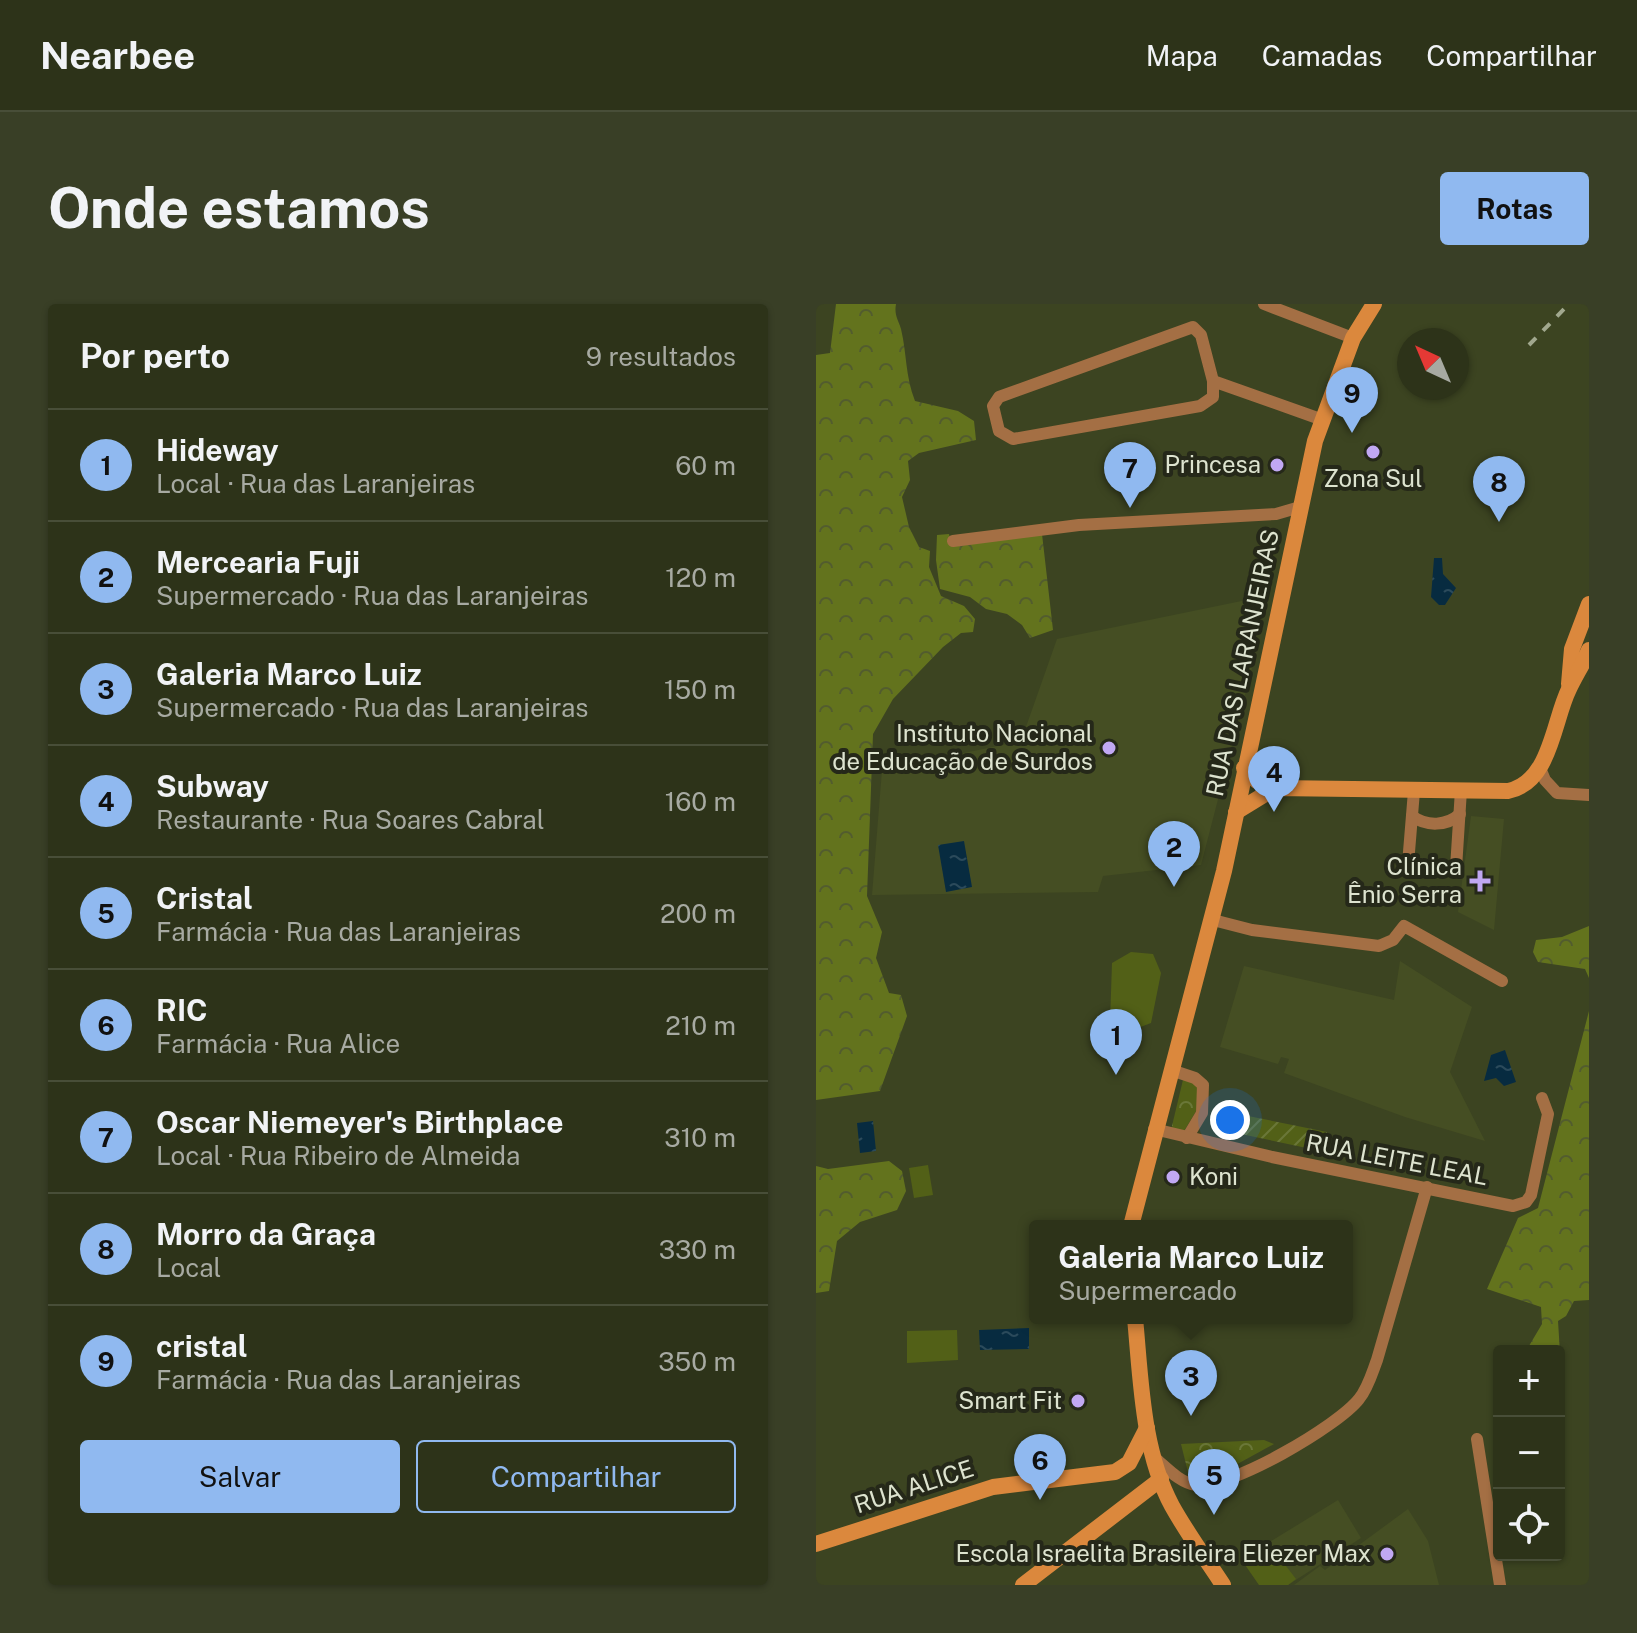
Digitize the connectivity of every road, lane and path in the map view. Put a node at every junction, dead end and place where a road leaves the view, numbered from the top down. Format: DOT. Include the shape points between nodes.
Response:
graph roads {
  1 [pos="1264,304"];
  2 [pos="1374,304"];
  3 [pos="1353,338"];
  4 [pos="1213,381"];
  5 [pos="1323,420"];
  6 [pos="1300,507"];
  7 [pos="1276,514"];
  8 [pos="1295,531"];
  9 [pos="953,541"];
  10 [pos="1589,604"];
  11 [pos="1589,650"];
  12 [pos="1568,690"];
  13 [pos="1244,768"];
  14 [pos="1540,768"];
  15 [pos="1275,788"];
  16 [pos="1461,790"];
  17 [pos="1414,791"];
  18 [pos="1589,795"];
  19 [pos="1236,812"];
  20 [pos="1460,814"];
  21 [pos="1412,816"];
  22 [pos="1408,864"];
  23 [pos="1456,868"];
  24 [pos="1213,920"];
  25 [pos="1502,981"];
  26 [pos="1171,1070"];
  27 [pos="1542,1098"];
  28 [pos="1154,1129"];
  29 [pos="1187,1138"];
  30 [pos="1427,1187"];
  31 [pos="1132,1220"];
  32 [pos="1136,1324"];
  33 [pos="1147,1428"];
  34 [pos="1477,1439"];
  35 [pos="1155,1458"];
  36 [pos="1115,1472"];
  37 [pos="1161,1479"];
  38 [pos="1126,1503"];
  39 [pos="816,1544"];
  40 [pos="1023,1585"];
  41 [pos="1223,1585"];
  42 [pos="1500,1585"];
  1 -- 3 [label="street"];
  2 -- 3 [label="main road, RUA DAS LARANJEIRAS"];
  3 -- 5 [label="main road, RUA DAS LARANJEIRAS"];
  4 -- 4 [label="street" via="1201,335 1193,327 999,397 993,406 999,431 1013,439 1200,406 1213,397"];
  4 -- 5 [label="street"];
  5 -- 6 [label="main road, RUA DAS LARANJEIRAS"];
  6 -- 7 [label="street"];
  6 -- 8 [label="main road, RUA DAS LARANJEIRAS"];
  7 -- 8 [label="street"];
  7 -- 9 [label="street" via="1079,525"];
  8 -- 13 [label="main road, RUA DAS LARANJEIRAS"];
  10 -- 12 [label="main road" via="1572,649"];
  11 -- 12 [label="main road"];
  12 -- 14 [label="main road"];
  13 -- 15 [label="main road"];
  13 -- 19 [label="main road, RUA DAS LARANJEIRAS"];
  14 -- 16 [label="main road" via="1508,791"];
  14 -- 18 [label="street" via="1557,793"];
  15 -- 17 [label="main road"];
  15 -- 19 [label="main road"];
  16 -- 17 [label="main road"];
  16 -- 20 [label="street"];
  17 -- 21 [label="street"];
  19 -- 24 [label="main road, RUA DAS LARANJEIRAS"];
  20 -- 21 [label="street" via="1442,823"];
  20 -- 23 [label="street"];
  21 -- 22 [label="street"];
  24 -- 25 [label="street" via="1379,946 1393,940 1404,926"];
  24 -- 26 [label="main road, RUA DAS LARANJEIRAS"];
  26 -- 28 [label="main road, RUA DAS LARANJEIRAS"];
  26 -- 29 [label="street" via="1203,1085 1202,1113"];
  27 -- 30 [label="street, RUA LEITE LEAL" via="1548,1114 1526,1202 1513,1206"];
  28 -- 29 [label="street, RUA LEITE LEAL"];
  28 -- 31 [label="main road, RUA DAS LARANJEIRAS"];
  29 -- 30 [label="street, RUA LEITE LEAL"];
  30 -- 35 [label="street" via="1373,1372 1346,1413 1218,1483 1191,1484"];
  32 -- 33 [label="main road"];
  33 -- 35 [label="main road"];
  33 -- 36 [label="main road" via="1129,1463"];
  34 -- 42 [label="street"];
  35 -- 37 [label="main road"];
  36 -- 38 [label="main road" via="1131,1487"];
  36 -- 39 [label="main road, RUA ALICE" via="993,1487"];
  37 -- 38 [label="main road"];
  37 -- 41 [label="main road" via="1172,1506"];
  38 -- 40 [label="main road"];
}
